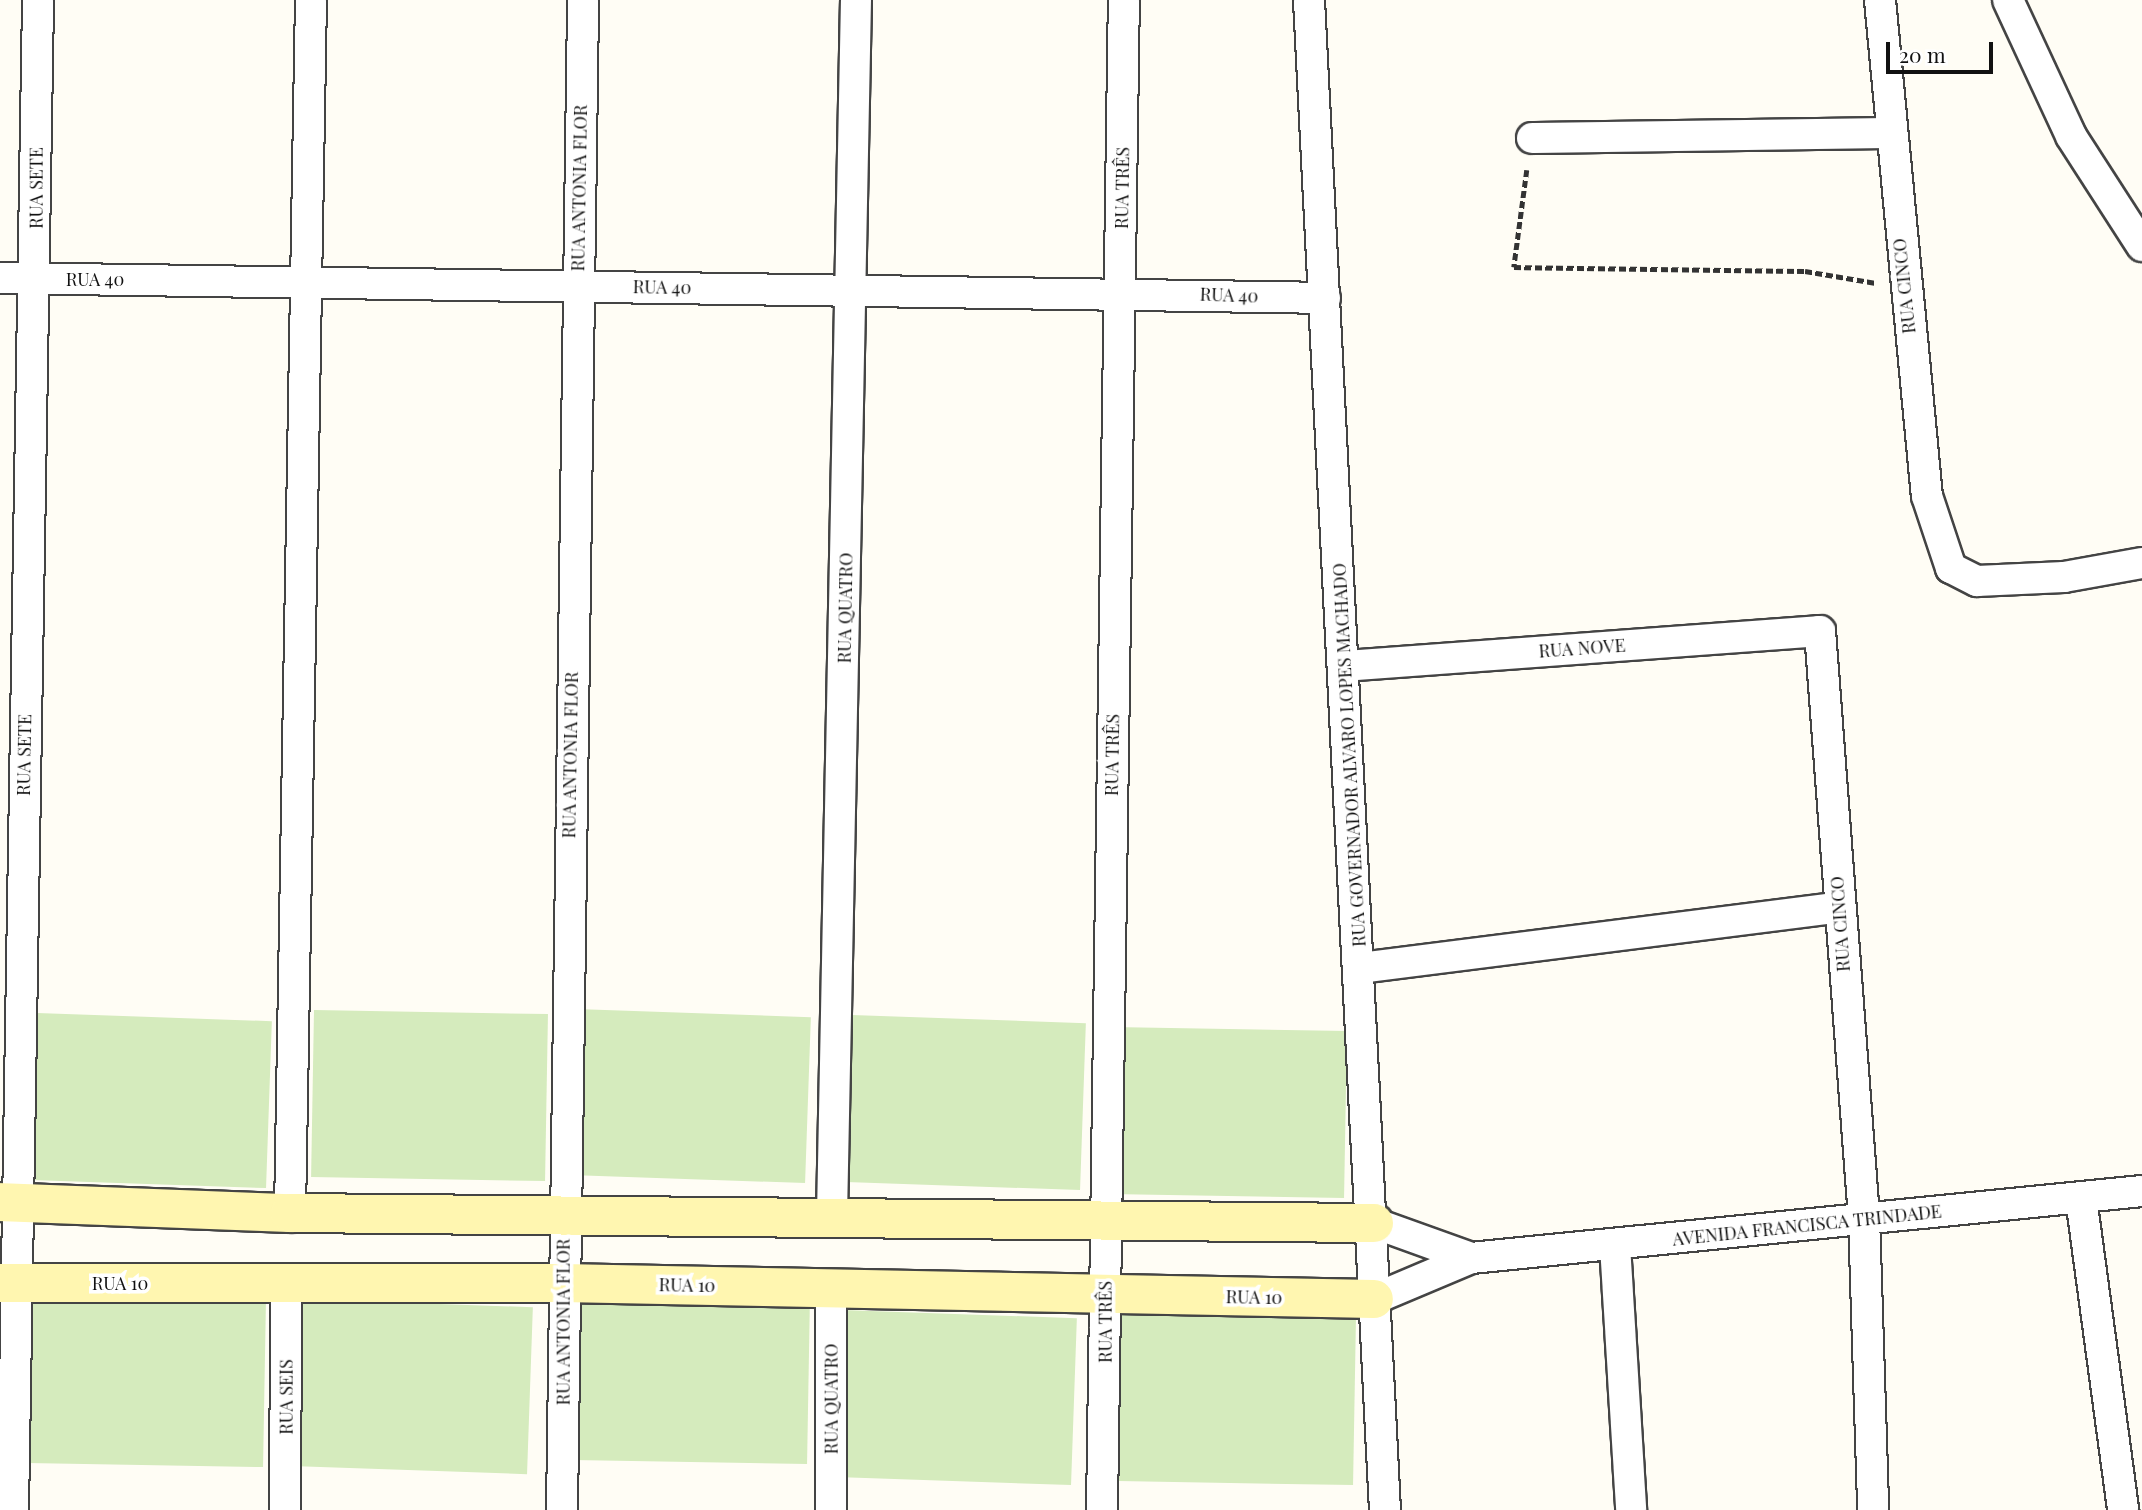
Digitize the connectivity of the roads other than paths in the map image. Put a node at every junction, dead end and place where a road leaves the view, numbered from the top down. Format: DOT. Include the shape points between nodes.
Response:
graph roads {
  1 [pos="38,0"];
  2 [pos="312,0"];
  3 [pos="583,0"];
  4 [pos="856,0"];
  5 [pos="1124,0"];
  6 [pos="1309,0"];
  7 [pos="1880,0"];
  8 [pos="2008,0"];
  9 [pos="1891,133"];
  10 [pos="1532,138"];
  11 [pos="2142,246"];
  12 [pos="0,278"];
  13 [pos="36,278"];
  14 [pos="310,279"];
  15 [pos="577,284"];
  16 [pos="852,292"];
  17 [pos="1121,292"];
  18 [pos="1325,298"];
  19 [pos="2142,563"];
  20 [pos="1820,631"];
  21 [pos="1344,666"];
  22 [pos="1838,908"];
  23 [pos="1360,968"];
  24 [pos="2142,1191"];
  25 [pos="2081,1198"];
  26 [pos="7,1202"];
  27 [pos="290,1213"];
  28 [pos="564,1213"];
  29 [pos="832,1216"];
  30 [pos="1864,1217"];
  31 [pos="1102,1218"];
  32 [pos="1374,1223"];
  33 [pos="1615,1245"];
  34 [pos="1471,1258"];
  35 [pos="7,1283"];
  36 [pos="562,1283"];
  37 [pos="286,1284"];
  38 [pos="831,1288"];
  39 [pos="1106,1295"];
  40 [pos="1374,1299"];
  41 [pos="13,1510"];
  42 [pos="285,1510"];
  43 [pos="562,1510"];
  44 [pos="831,1510"];
  45 [pos="1102,1510"];
  46 [pos="1385,1510"];
  47 [pos="1631,1510"];
  48 [pos="1873,1510"];
  49 [pos="2123,1510"];
  1 -- 13 [label="street, RUA SETE"];
  2 -- 14 [label="street"];
  3 -- 15 [label="street, RUA ANTONIA FLOR"];
  4 -- 16 [label="street, RUA QUATRO"];
  5 -- 17 [label="street, RUA TRÊS"];
  6 -- 18 [label="street, RUA GOVERNADOR ALVARO LOPES MACHADO"];
  7 -- 9 [label="street, RUA CINCO"];
  8 -- 11 [label="street" via="2071,136"];
  9 -- 10 [label="street"];
  9 -- 19 [label="street, RUA CINCO" via="1927,495 1951,568 1977,581 2064,578"];
  12 -- 13 [label="street, RUA 40"];
  13 -- 14 [label="street, RUA 40"];
  13 -- 26 [label="street, RUA SETE"];
  14 -- 15 [label="street, RUA 40"];
  14 -- 27 [label="street"];
  15 -- 16 [label="street, RUA 40"];
  15 -- 28 [label="street, RUA ANTONIA FLOR"];
  16 -- 17 [label="street, RUA 40"];
  16 -- 29 [label="street, RUA QUATRO"];
  17 -- 18 [label="street, RUA 40"];
  17 -- 31 [label="street, RUA TRÊS"];
  18 -- 21 [label="street, RUA GOVERNADOR ALVARO LOPES MACHADO"];
  20 -- 21 [label="street, RUA NOVE"];
  20 -- 22 [label="street, RUA CINCO"];
  21 -- 23 [label="street, RUA GOVERNADOR ALVARO LOPES MACHADO"];
  22 -- 23 [label="street"];
  22 -- 30 [label="street, RUA CINCO"];
  23 -- 32 [label="street, RUA GOVERNADOR ALVARO LOPES MACHADO"];
  24 -- 25 [label="street, AVENIDA FRANCISCA TRINDADE"];
  25 -- 30 [label="street, AVENIDA FRANCISCA TRINDADE"];
  25 -- 49 [label="street"];
  26 -- 27 [label="street"];
  26 -- 35 [label="street, RUA SETE"];
  27 -- 28 [label="street"];
  28 -- 29 [label="street"];
  28 -- 36 [label="street, RUA ANTONIA FLOR"];
  29 -- 31 [label="street"];
  30 -- 33 [label="street, AVENIDA FRANCISCA TRINDADE"];
  30 -- 48 [label="street, RUA CINCO"];
  31 -- 32 [label="street"];
  31 -- 39 [label="street, RUA TRÊS"];
  32 -- 34 [label="street, AVENIDA FRANCISCA TRINDADE"];
  32 -- 40 [label="street, RUA GOVERNADOR ALVARO LOPES MACHADO"];
  33 -- 34 [label="street, AVENIDA FRANCISCA TRINDADE"];
  33 -- 47 [label="street"];
  34 -- 40 [label="street, AVENIDA FRANCISCA TRINDADE"];
  35 -- 37 [label="street, RUA 10"];
  35 -- 41 [label="street, RUA SETE"];
  36 -- 37 [label="street, RUA 10"];
  36 -- 38 [label="street, RUA 10"];
  36 -- 43 [label="street, RUA ANTONIA FLOR"];
  37 -- 42 [label="street, RUA SEIS"];
  38 -- 39 [label="street, RUA 10"];
  38 -- 44 [label="street, RUA QUATRO"];
  39 -- 40 [label="street, RUA 10"];
  39 -- 45 [label="street, RUA TRÊS"];
  40 -- 46 [label="street, RUA GOVERNADOR ALVARO LOPES MACHADO"];
}
